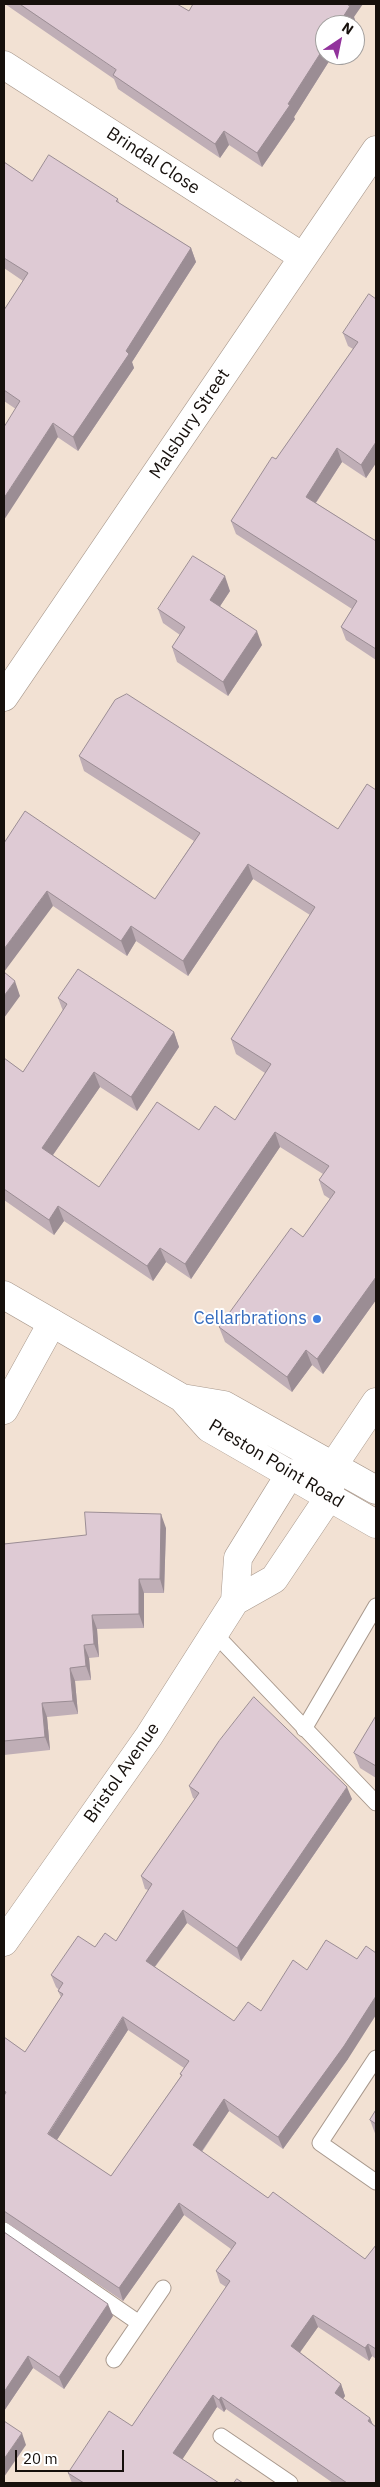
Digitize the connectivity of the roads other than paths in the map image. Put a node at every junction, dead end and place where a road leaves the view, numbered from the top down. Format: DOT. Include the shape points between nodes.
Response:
graph roads {
  1 [pos="4,65"];
  2 [pos="376,150"];
  3 [pos="303,257"];
  4 [pos="4,698"];
  5 [pos="4,1295"];
  6 [pos="52,1323"];
  7 [pos="182,1398"];
  8 [pos="376,1402"];
  9 [pos="4,1410"];
  10 [pos="333,1466"];
  11 [pos="290,1474"];
  12 [pos="376,1490"];
  13 [pos="329,1497"];
  14 [pos="376,1524"];
  15 [pos="235,1601"];
  16 [pos="376,1606"];
  17 [pos="214,1633"];
  18 [pos="304,1729"];
  19 [pos="376,1803"];
  20 [pos="4,1942"];
  21 [pos="376,2058"];
  22 [pos="376,2182"];
  23 [pos="4,2230"];
  24 [pos="162,2288"];
  25 [pos="139,2323"];
  26 [pos="114,2360"];
  27 [pos="221,2436"];
  28 [pos="290,2483"];
  1 -- 3 [label="street, Brindal Close"];
  2 -- 3 [label="street, Malsbury Street"];
  3 -- 4 [label="street, Malsbury Street"];
  5 -- 6 [label="street, Preston Point Road"];
  6 -- 7 [label="street, Preston Point Road"];
  6 -- 9 [label="street"];
  7 -- 10 [label="street, Preston Point Road" via="224,1405"];
  7 -- 11 [label="street, Preston Point Road" via="209,1428"];
  8 -- 10 [label="street, Bristol Avenue"];
  10 -- 11 [label="street"];
  10 -- 12 [label="street, Preston Point Road"];
  10 -- 13 [label="street, Bristol Avenue"];
  11 -- 13 [label="street, Preston Point Road"];
  11 -- 15 [label="street, Bristol Avenue" via="238,1558"];
  13 -- 14 [label="street, Preston Point Road"];
  13 -- 15 [label="street, Bristol Avenue" via="274,1579"];
  15 -- 17 [label="street, Bristol Avenue"];
  16 -- 18 [label="lane"];
  17 -- 18 [label="lane"];
  17 -- 20 [label="street, Bristol Avenue" via="148,1736"];
  18 -- 19 [label="lane"];
  21 -- 22 [label="lane" via="320,2143"];
  23 -- 25 [label="lane"];
  24 -- 25 [label="lane"];
  25 -- 26 [label="lane"];
  27 -- 28 [label="lane"];
}
